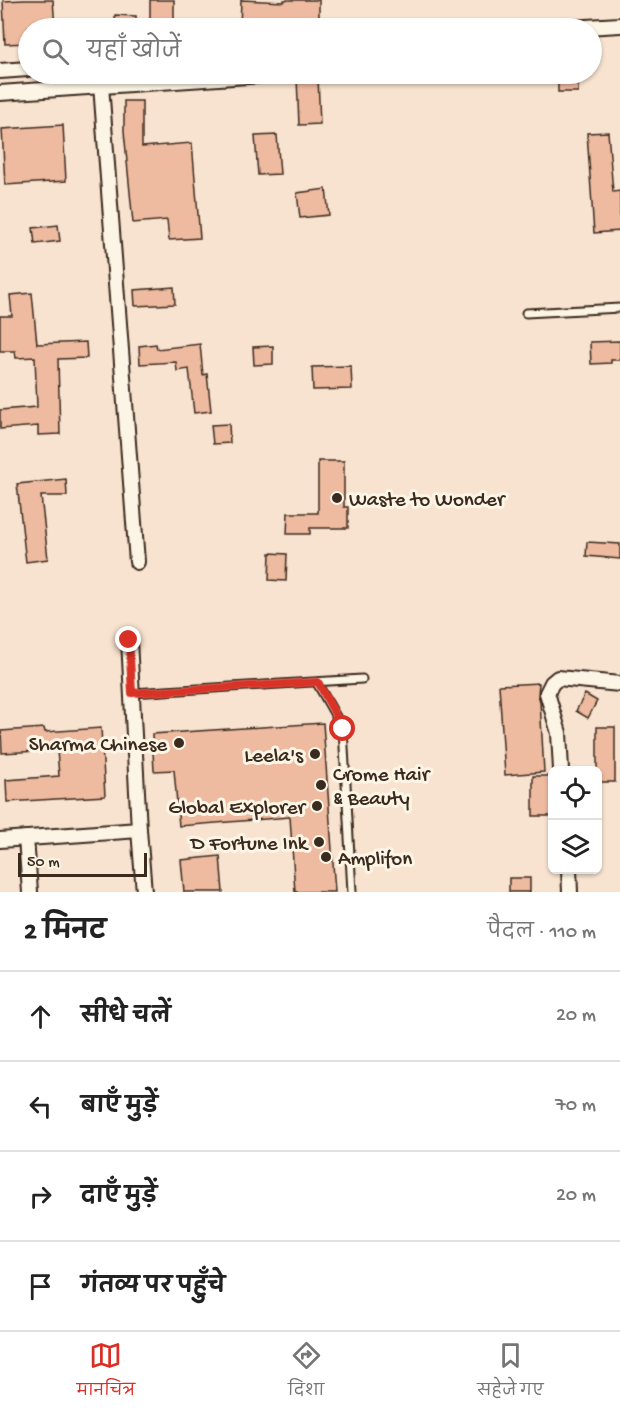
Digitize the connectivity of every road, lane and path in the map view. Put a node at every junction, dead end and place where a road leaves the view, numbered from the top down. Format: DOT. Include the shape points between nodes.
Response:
graph roads {
  1 [pos="620,25"];
  2 [pos="602,26"];
  3 [pos="18,70"];
  4 [pos="0,71"];
  5 [pos="115,84"];
  6 [pos="101,85"];
  7 [pos="0,93"];
  8 [pos="620,308"];
  9 [pos="526,312"];
  10 [pos="137,562"];
  11 [pos="129,640"];
  12 [pos="362,679"];
  13 [pos="318,682"];
  14 [pos="620,684"];
  15 [pos="132,693"];
  16 [pos="561,766"];
  17 [pos="139,830"];
  18 [pos="26,838"];
  19 [pos="0,840"];
  20 [pos="569,874"];
  21 [pos="30,892"];
  22 [pos="144,892"];
  23 [pos="352,892"];
  24 [pos="570,892"];
  1 -- 2 [label="street"];
  3 -- 4 [label="street"];
  5 -- 6 [label="street"];
  6 -- 7 [label="street"];
  6 -- 10 [label="street"];
  8 -- 9 [label="lane"];
  11 -- 15 [label="street"];
  12 -- 13 [label="lane"];
  13 -- 15 [label="lane"];
  13 -- 23 [label="lane" via="343,729"];
  14 -- 16 [label="street" via="558,678 552,682 547,693 559,733"];
  15 -- 17 [label="street"];
  17 -- 18 [label="street"];
  17 -- 22 [label="street"];
  18 -- 19 [label="street"];
  18 -- 21 [label="street"];
  20 -- 24 [label="street"];
}
